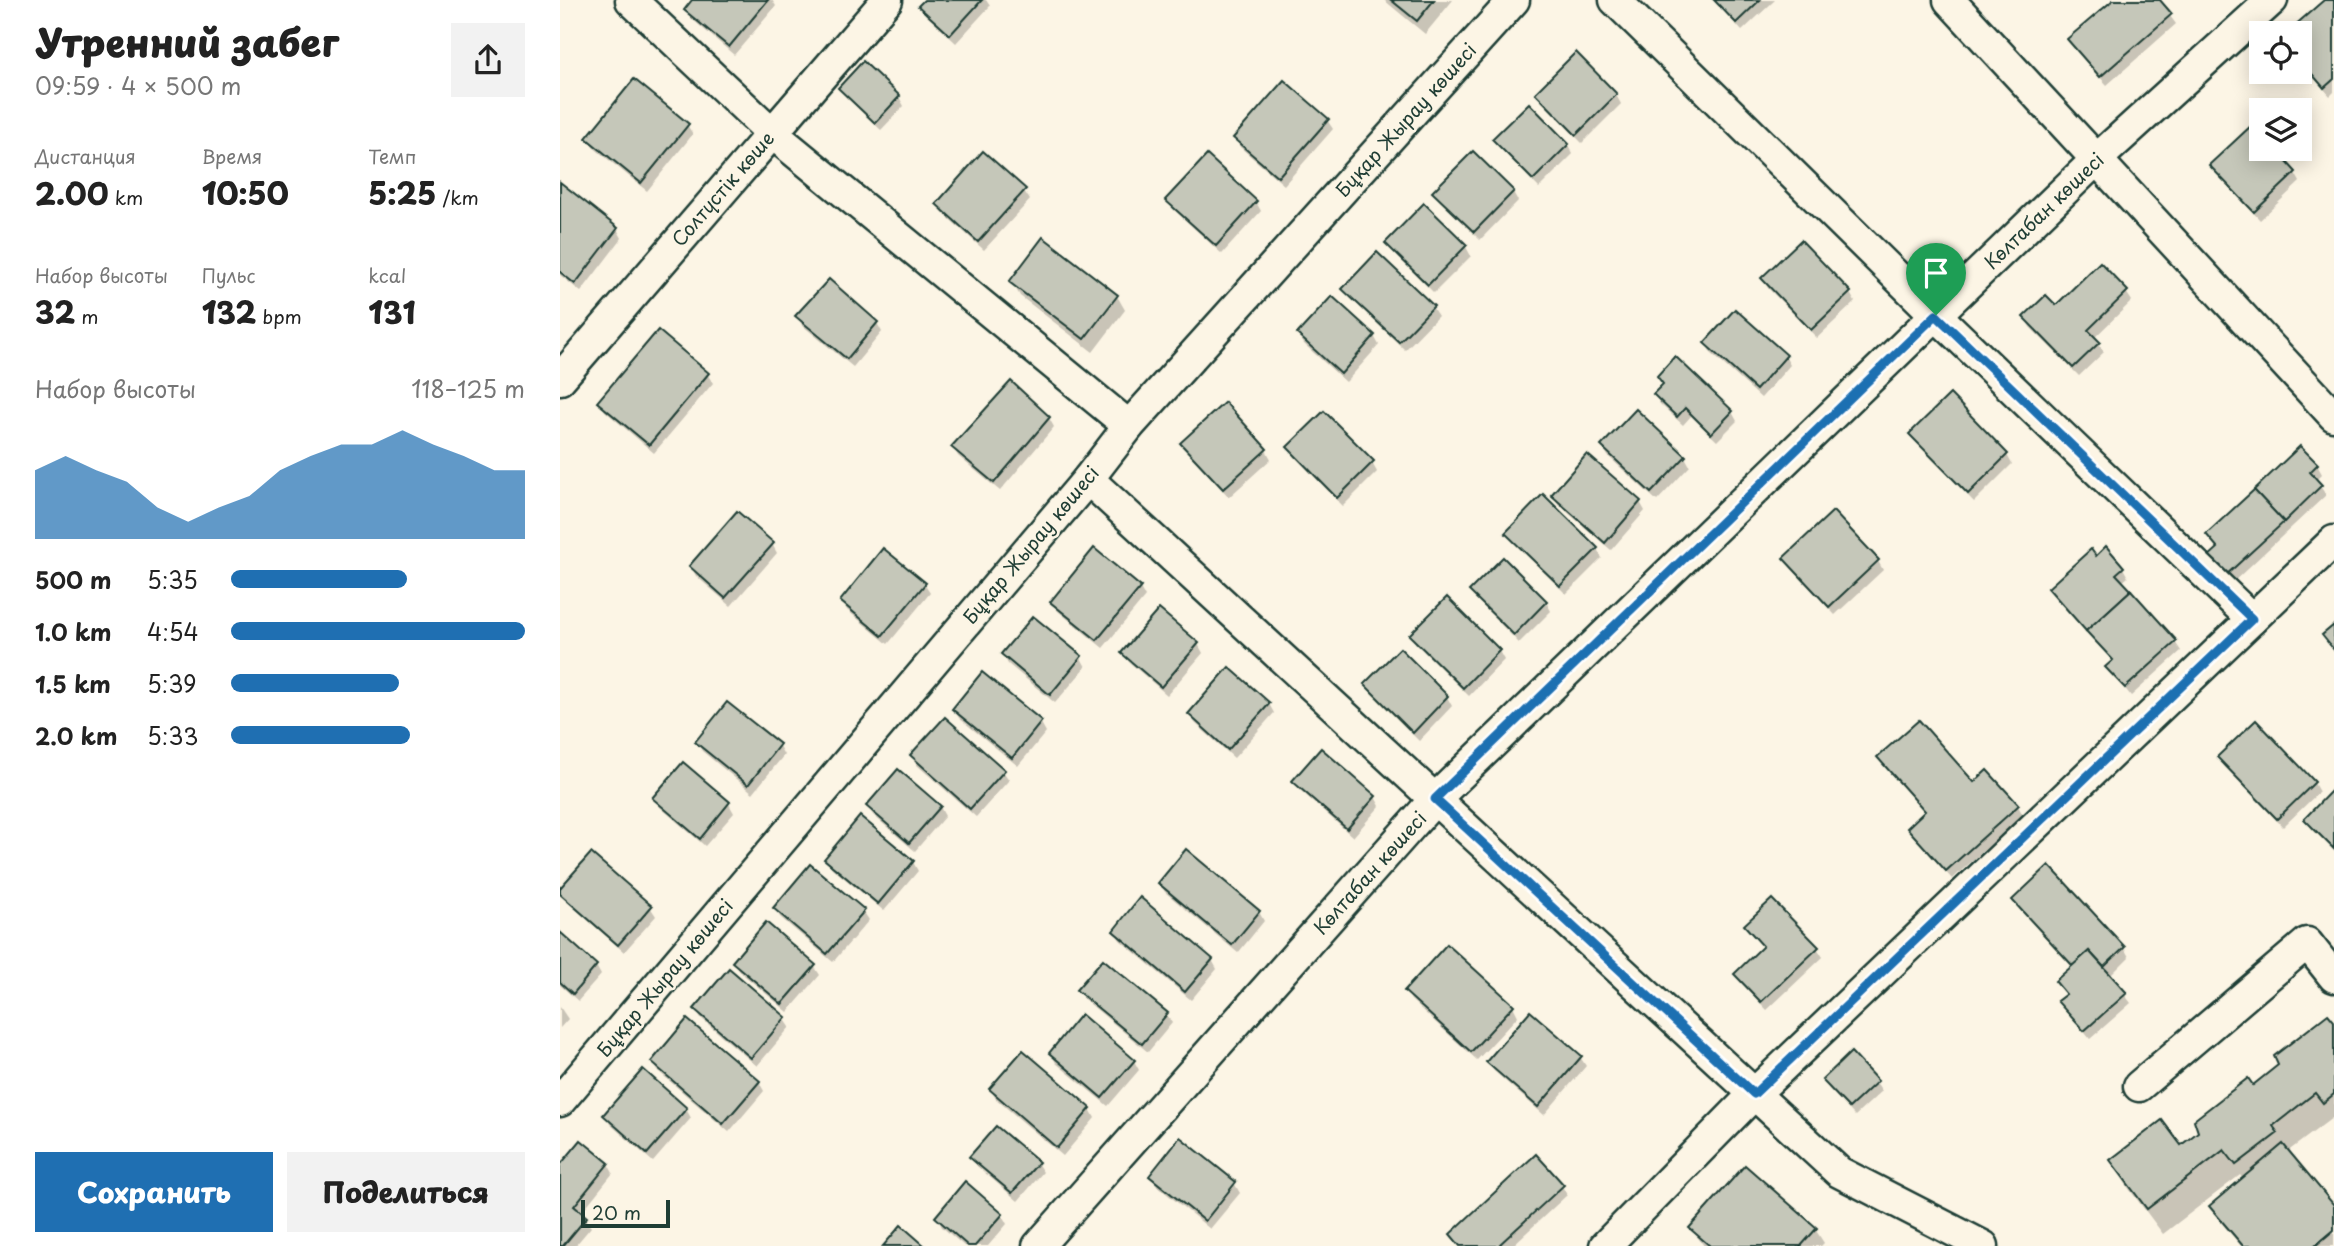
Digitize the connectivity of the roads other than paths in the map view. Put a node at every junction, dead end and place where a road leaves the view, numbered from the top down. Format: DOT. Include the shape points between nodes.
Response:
graph roads {
  1 [pos="631,0"];
  2 [pos="887,0"];
  3 [pos="1514,0"];
  4 [pos="1615,0"];
  5 [pos="1950,0"];
  6 [pos="2272,0"];
  7 [pos="772,133"];
  8 [pos="2097,159"];
  9 [pos="1936,315"];
  10 [pos="560,379"];
  11 [pos="2334,416"];
  12 [pos="1129,426"];
  13 [pos="1088,479"];
  14 [pos="2334,541"];
  15 [pos="2252,619"];
  16 [pos="1435,799"];
  17 [pos="2334,977"];
  18 [pos="2139,1086"];
  19 [pos="1754,1094"];
  20 [pos="560,1101"];
  21 [pos="1038,1246"];
  22 [pos="1605,1246"];
  23 [pos="1983,1246"];
  1 -- 7 [label="street"];
  2 -- 7 [label="street, Солтүстік көше"];
  3 -- 12 [label="street, Бұқар Жырау көшесі"];
  4 -- 9 [label="street"];
  5 -- 8 [label="street"];
  6 -- 8 [label="street, Көлтабан көшесі"];
  7 -- 10 [label="street, Солтүстік көше"];
  7 -- 12 [label="street"];
  8 -- 9 [label="street, Көлтабан көшесі"];
  8 -- 11 [label="street"];
  9 -- 15 [label="street"];
  9 -- 16 [label="street, Көлтабан көшесі"];
  12 -- 13 [label="street, Бұқар Жырау көшесі"];
  13 -- 16 [label="street"];
  13 -- 20 [label="street, Бұқар Жырау көшесі"];
  14 -- 15 [label="street"];
  15 -- 19 [label="street"];
  16 -- 19 [label="street"];
  16 -- 21 [label="street, Көлтабан көшесі"];
  17 -- 18 [label="street" via="2307,943"];
  19 -- 22 [label="street"];
  19 -- 23 [label="street" via="1839,1172"];
}
